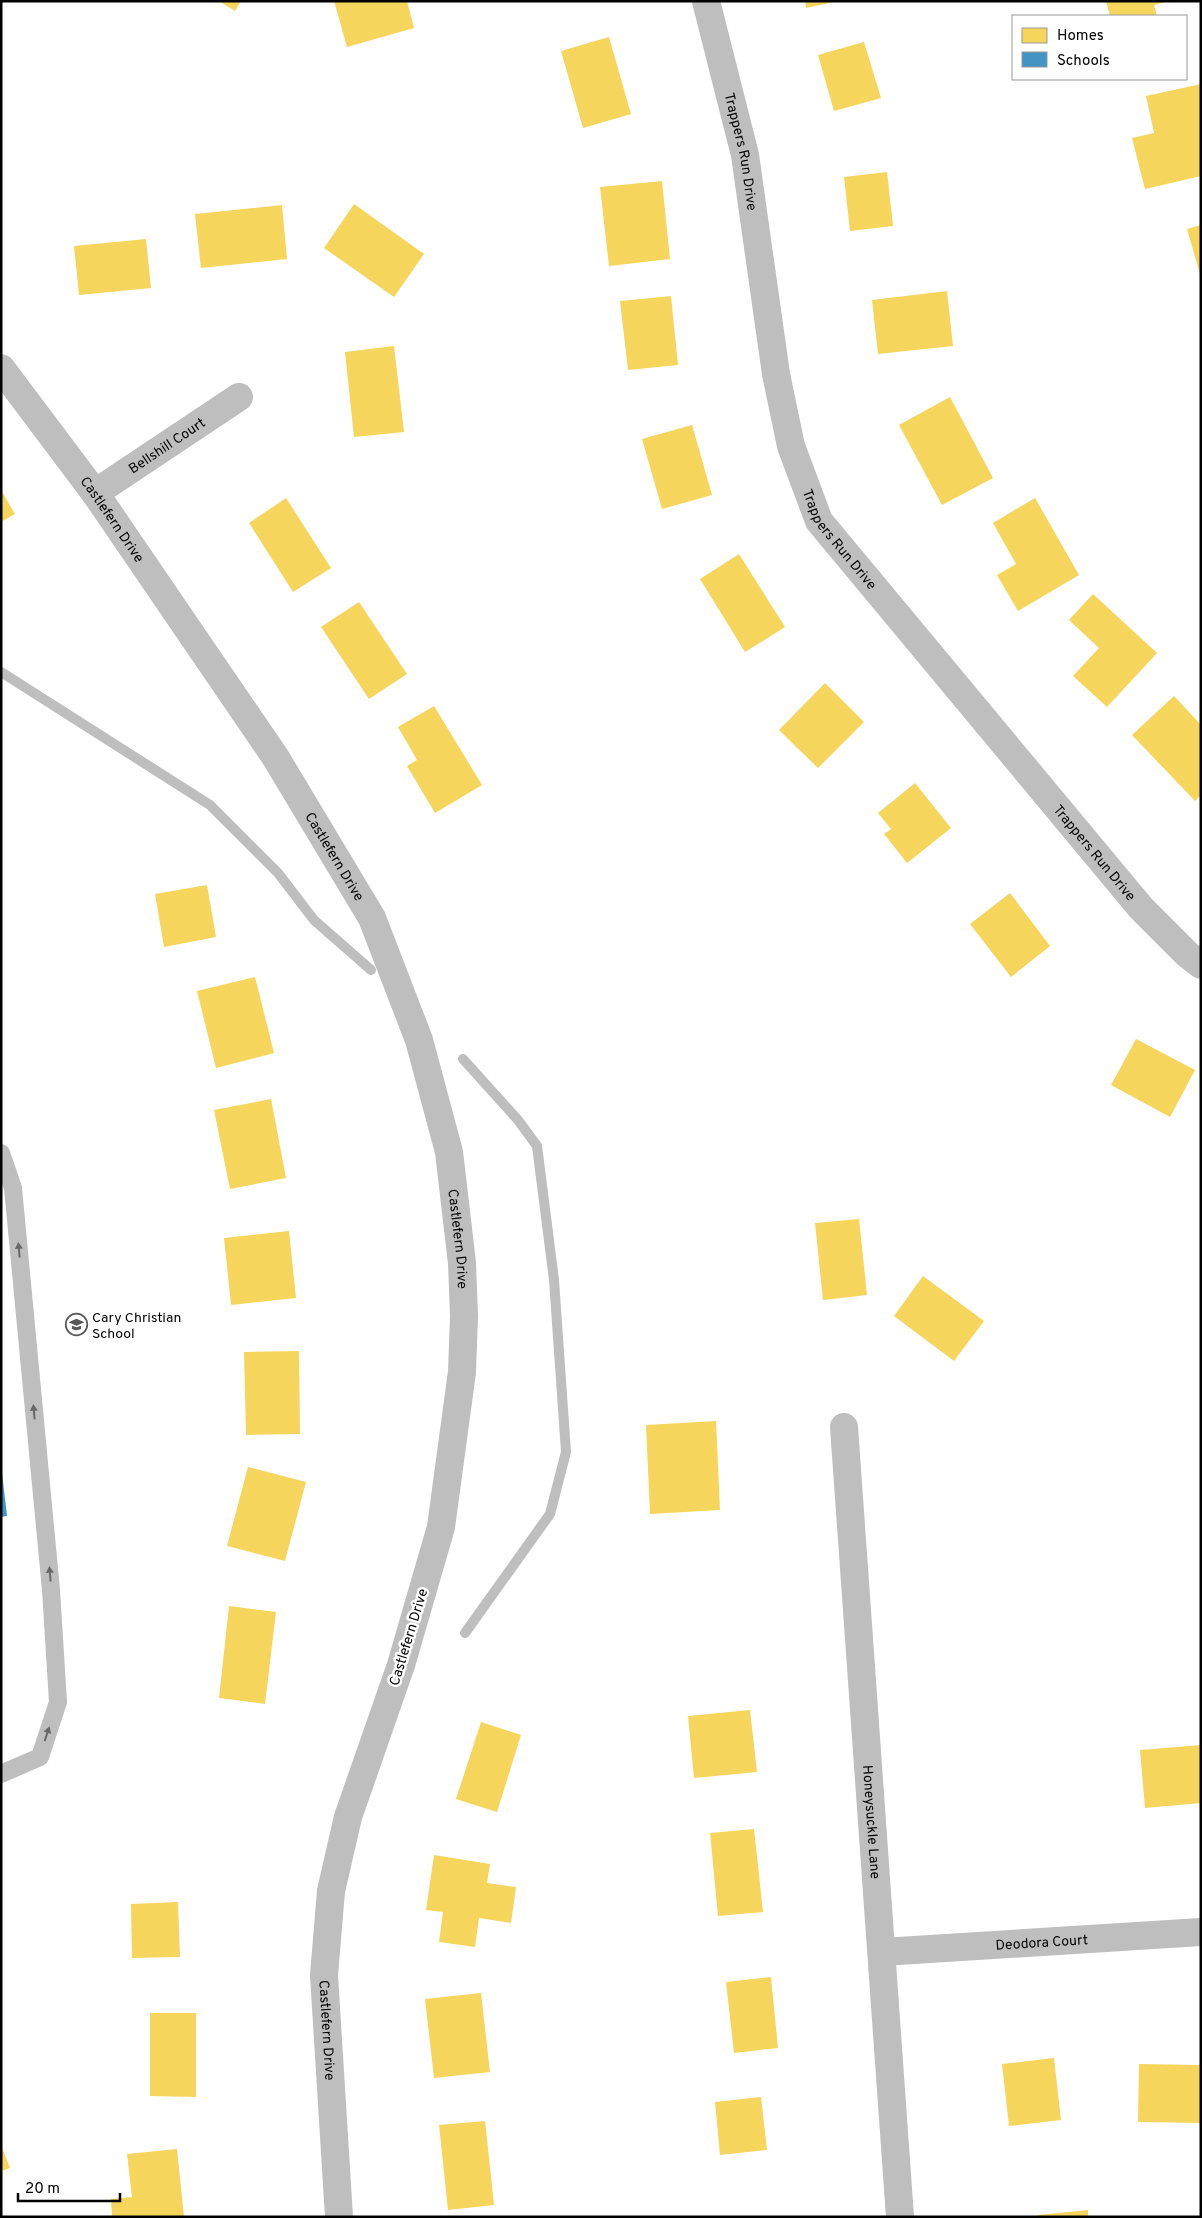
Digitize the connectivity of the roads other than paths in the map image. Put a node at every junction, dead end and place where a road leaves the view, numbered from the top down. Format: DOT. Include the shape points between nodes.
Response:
graph roads {
  1 [pos="706,1"];
  2 [pos="1,368"];
  3 [pos="239,397"];
  4 [pos="95,493"];
  5 [pos="1201,965"];
  6 [pos="1,1153"];
  7 [pos="844,1427"];
  8 [pos="1,1774"];
  9 [pos="1201,1932"];
  10 [pos="882,1952"];
  11 [pos="339,2217"];
  12 [pos="900,2217"];
  1 -- 5 [label="street, Trappers Run Drive" via="745,155 776,374 791,446 819,521 1141,908"];
  2 -- 4 [label="street, Castlefern Drive"];
  3 -- 4 [label="street, Bellshill Court"];
  4 -- 11 [label="street, Castlefern Drive" via="276,758 372,918 420,1040 449,1152 457,1208 464,1316 462,1372 441,1527 401,1664 348,1817 332,1891 324,1975"];
  8 -- 6 [label="lane, one-way" via="40,1757 58,1702 51,1590 13,1188"];
  7 -- 10 [label="street, Honeysuckle Lane"];
  9 -- 10 [label="street, Deodora Court"];
  10 -- 12 [label="street, Honeysuckle Lane"];
}
